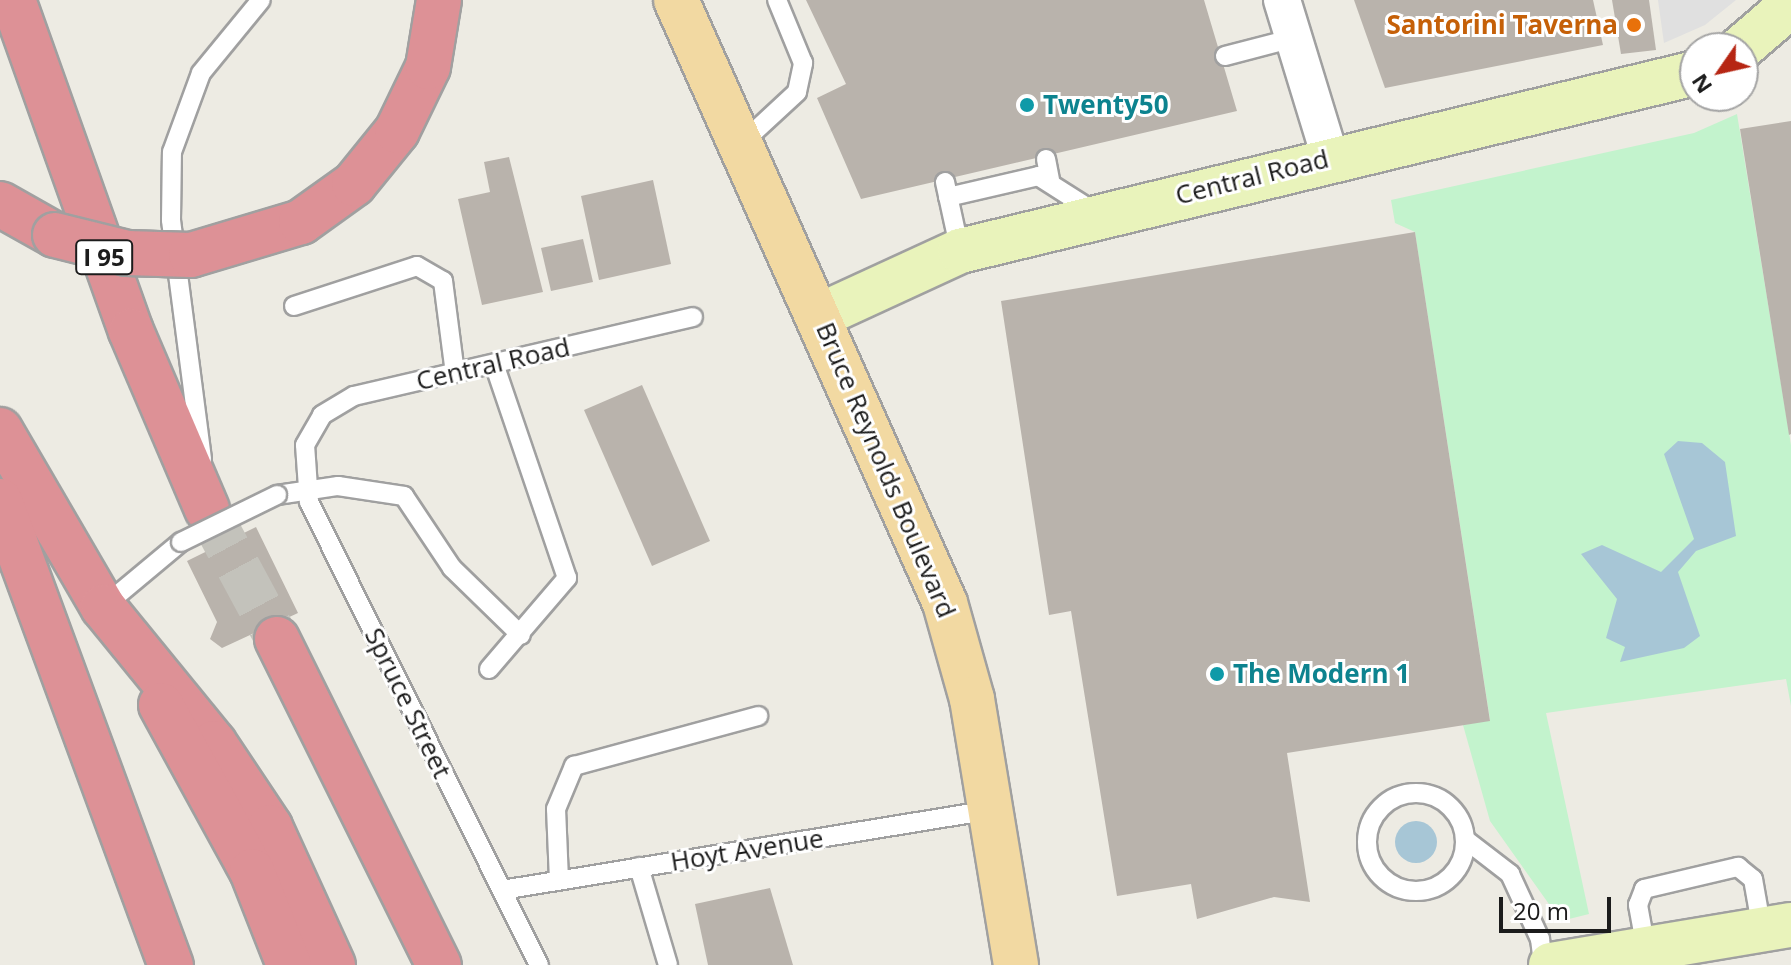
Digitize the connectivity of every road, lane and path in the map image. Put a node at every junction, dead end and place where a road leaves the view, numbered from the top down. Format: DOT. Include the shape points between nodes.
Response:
graph roads {
  1 [pos="13,0"];
  2 [pos="261,0"];
  3 [pos="439,0"];
  4 [pos="676,0"];
  5 [pos="777,0"];
  6 [pos="1282,0"];
  7 [pos="1781,6"];
  8 [pos="1756,32"];
  9 [pos="1294,38"];
  10 [pos="1225,56"];
  11 [pos="1679,77"];
  12 [pos="741,143"];
  13 [pos="1330,157"];
  14 [pos="1046,159"];
  15 [pos="1050,180"];
  16 [pos="0,204"];
  17 [pos="1103,215"];
  18 [pos="960,251"];
  19 [pos="294,306"];
  20 [pos="821,315"];
  21 [pos="693,317"];
  22 [pos="494,364"];
  23 [pos="455,373"];
  24 [pos="0,430"];
  25 [pos="304,490"];
  26 [pos="0,501"];
  27 [pos="194,526"];
  28 [pos="103,607"];
  29 [pos="521,635"];
  30 [pos="277,639"];
  31 [pos="136,652"];
  32 [pos="489,669"];
  33 [pos="758,716"];
  34 [pos="991,810"];
  35 [pos="1466,840"];
  36 [pos="639,867"];
  37 [pos="559,880"];
  38 [pos="502,890"];
  39 [pos="1777,927"];
  40 [pos="1646,949"];
  41 [pos="171,965"];
  42 [pos="289,965"];
  43 [pos="333,965"];
  44 [pos="439,965"];
  45 [pos="539,965"];
  46 [pos="668,965"];
  47 [pos="1016,965"];
  48 [pos="1543,965"];
  49 [pos="1551,965"];
  1 -- 27 [label="highway, I 95"];
  2 -- 27 [label="lane" via="201,73 172,152 171,220"];
  3 -- 16 [label="highway, bridge" via="417,97 378,160 328,205 275,235 191,255 127,253 55,235"];
  4 -- 12 [label="main road, Bruce Reynolds Boulevard"];
  5 -- 12 [label="lane" via="803,63 797,92"];
  6 -- 9 [label="street"];
  7 -- 8 [label="main road"];
  9 -- 10 [label="lane"];
  9 -- 13 [label="street"];
  11 -- 13 [label="main road, Central Road"];
  12 -- 20 [label="main road, Bruce Reynolds Boulevard"];
  13 -- 17 [label="main road, Central Road"];
  14 -- 15 [label="lane"];
  15 -- 17 [label="lane"];
  15 -- 18 [label="lane" via="1038,176 947,190"];
  17 -- 18 [label="main road, Central Road"];
  18 -- 20 [label="main road, Central Road"];
  19 -- 23 [label="lane" via="417,266 443,281"];
  20 -- 34 [label="main road, Bruce Reynolds Boulevard" via="945,603"];
  21 -- 22 [label="lane, Central Road"];
  22 -- 23 [label="lane, Central Road"];
  22 -- 29 [label="lane" via="567,578"];
  23 -- 25 [label="lane, Central Road" via="343,401 309,435"];
  24 -- 28 [label="highway"];
  25 -- 27 [label="lane, bridge"];
  25 -- 29 [label="lane" via="338,486 404,496 452,568"];
  25 -- 38 [label="lane, Spruce Street"];
  26 -- 41 [label="highway"];
  27 -- 28 [label="lane"];
  28 -- 31 [label="highway"];
  29 -- 32 [label="lane"];
  30 -- 44 [label="highway"];
  31 -- 42 [label="highway" via="252,871"];
  31 -- 43 [label="highway" via="214,743 270,827"];
  33 -- 37 [label="lane" via="574,766 556,809"];
  34 -- 36 [label="lane, Hoyt Avenue"];
  34 -- 47 [label="main road, Bruce Reynolds Boulevard"];
  35 -- 35 [label="lane" via="1448,803 1407,793 1379,808 1367,851 1395,886 1427,890 1456,872"];
  35 -- 48 [label="lane" via="1510,874 1540,939"];
  36 -- 37 [label="lane, Hoyt Avenue"];
  36 -- 46 [label="lane"];
  37 -- 38 [label="lane, Hoyt Avenue"];
  38 -- 45 [label="lane, Spruce Street"];
  39 -- 40 [label="main road"];
  39 -- 40 [label="lane" via="1753,879 1738,867 1644,889 1638,905"];
  40 -- 49 [label="main road"];
}
